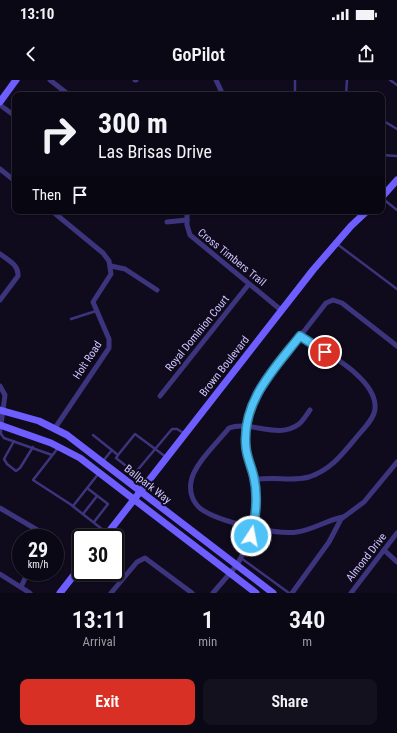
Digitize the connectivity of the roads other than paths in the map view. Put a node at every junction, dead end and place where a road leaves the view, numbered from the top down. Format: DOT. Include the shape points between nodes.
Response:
graph roads {
  1 [pos="16,80"];
  2 [pos="50,80"];
  3 [pos="216,80"];
  4 [pos="295,80"];
  5 [pos="347,80"];
  6 [pos="390,80"];
  7 [pos="397,85"];
  8 [pos="65,92"];
  9 [pos="222,92"];
  10 [pos="294,92"];
  11 [pos="346,92"];
  12 [pos="0,103"];
  13 [pos="12,113"];
  14 [pos="385,122"];
  15 [pos="397,129"];
  16 [pos="385,155"];
  17 [pos="397,156"];
  18 [pos="0,169"];
  19 [pos="12,179"];
  20 [pos="397,180"];
  21 [pos="385,194"];
  22 [pos="385,200"];
  23 [pos="397,210"];
  24 [pos="56,214"];
  25 [pos="187,214"];
  26 [pos="363,214"];
  27 [pos="187,220"];
  28 [pos="167,222"];
  29 [pos="336,243"];
  30 [pos="0,254"];
  31 [pos="110,266"];
  32 [pos="249,284"];
  33 [pos="397,289"];
  34 [pos="157,290"];
  35 [pos="0,300"];
  36 [pos="281,310"];
  37 [pos="96,311"];
  38 [pos="71,319"];
  39 [pos="300,336"];
  40 [pos="397,346"];
  41 [pos="0,386"];
  42 [pos="160,396"];
  43 [pos="2,410"];
  44 [pos="310,410"];
  45 [pos="1,425"];
  46 [pos="247,425"];
  47 [pos="55,428"];
  48 [pos="185,434"];
  49 [pos="93,435"];
  50 [pos="14,441"];
  51 [pos="59,446"];
  52 [pos="33,447"];
  53 [pos="154,448"];
  54 [pos="112,450"];
  55 [pos="118,455"];
  56 [pos="52,456"];
  57 [pos="167,458"];
  58 [pos="102,462"];
  59 [pos="397,462"];
  60 [pos="100,472"];
  61 [pos="255,480"];
  62 [pos="87,488"];
  63 [pos="140,492"];
  64 [pos="97,496"];
  65 [pos="134,499"];
  66 [pos="71,505"];
  67 [pos="0,508"];
  68 [pos="83,514"];
  69 [pos="343,517"];
  70 [pos="94,522"];
  71 [pos="254,527"];
  72 [pos="36,529"];
  73 [pos="100,529"];
  74 [pos="111,529"];
  75 [pos="397,533"];
  76 [pos="384,550"];
  77 [pos="241,558"];
  78 [pos="397,562"];
  79 [pos="237,565"];
  80 [pos="230,573"];
  81 [pos="0,574"];
  82 [pos="72,578"];
  83 [pos="24,581"];
  84 [pos="21,587"];
  85 [pos="352,592"];
  86 [pos="30,593"];
  87 [pos="60,593"];
  88 [pos="111,593"];
  89 [pos="192,593"];
  90 [pos="213,593"];
  91 [pos="256,593"];
  92 [pos="273,593"];
  93 [pos="291,593"];
  1 -- 12 [label="main road"];
  2 -- 8 [label="street"];
  3 -- 9 [label="street"];
  4 -- 10 [label="lane"];
  5 -- 11 [label="lane"];
  6 -- 7 [label="lane"];
  12 -- 13 [label="street"];
  14 -- 15 [label="lane"];
  16 -- 17 [label="lane"];
  18 -- 19 [label="street"];
  20 -- 21 [label="main road"];
  22 -- 23 [label="lane"];
  24 -- 31 [label="street" via="102,253"];
  25 -- 27 [label="street, Cross Timbers Trail"];
  26 -- 29 [label="main road, Brown Boulevard"];
  27 -- 28 [label="street"];
  27 -- 32 [label="street, Cross Timbers Trail" via="190,235"];
  29 -- 33 [label="lane"];
  29 -- 36 [label="main road, Brown Boulevard"];
  30 -- 35 [label="street" via="15,265 18,276"];
  31 -- 34 [label="street" via="125,269"];
  31 -- 37 [label="street" via="111,274 94,300"];
  32 -- 36 [label="street, Cross Timbers Trail"];
  32 -- 42 [label="street, Royal Dominion Court"];
  36 -- 48 [label="main road, Brown Boulevard"];
  37 -- 38 [label="lane"];
  37 -- 47 [label="street, Holt Road" via="107,334 109,348"];
  39 -- 40 [label="street" via="326,303 333,300 342,303"];
  39 -- 46 [label="street" via="259,389 250,408"];
  39 -- 61 [label="street" via="349,368 365,382 374,396 375,410 338,460 326,470 294,480 270,477"];
  41 -- 43 [label="street" via="5,395"];
  43 -- 45 [label="street"];
  43 -- 47 [label="main road, Ballpark Way" via="24,415"];
  44 -- 46 [label="street" via="299,424 288,430"];
  45 -- 50 [label="lane" via="2,436"];
  45 -- 51 [label="main road, Ballpark Way"];
  46 -- 61 [label="street" via="246,449"];
  46 -- 71 [label="street" via="229,428 193,472 190,492 200,508 211,514"];
  47 -- 58 [label="main road, Ballpark Way"];
  48 -- 53 [label="lane" via="172,429"];
  48 -- 57 [label="main road, Brown Boulevard"];
  49 -- 54 [label="lane"];
  50 -- 52 [label="lane"];
  50 -- 52 [label="lane" via="4,459 16,471"];
  51 -- 56 [label="lane"];
  51 -- 60 [label="main road, Ballpark Way"];
  52 -- 56 [label="lane"];
  53 -- 55 [label="lane" via="135,434"];
  53 -- 55 [label="lane" via="135,473 116,458"];
  53 -- 57 [label="lane"];
  54 -- 55 [label="lane"];
  54 -- 58 [label="lane"];
  56 -- 66 [label="lane" via="33,480"];
  57 -- 63 [label="main road, Brown Boulevard"];
  58 -- 63 [label="main road, Ballpark Way"];
  59 -- 69 [label="street" via="364,502"];
  60 -- 62 [label="lane"];
  60 -- 65 [label="main road, Ballpark Way"];
  61 -- 71 [label="street"];
  62 -- 64 [label="lane"];
  62 -- 66 [label="lane"];
  63 -- 65 [label="main road, Brown Boulevard"];
  63 -- 79 [label="main road, Ballpark Way"];
  64 -- 68 [label="lane"];
  64 -- 70 [label="lane" via="108,504"];
  65 -- 74 [label="main road, Brown Boulevard"];
  65 -- 80 [label="main road, Ballpark Way"];
  66 -- 68 [label="lane"];
  67 -- 72 [label="street"];
  68 -- 70 [label="lane"];
  69 -- 71 [label="street" via="299,532 283,534"];
  69 -- 93 [label="street" via="330,542"];
  70 -- 73 [label="lane"];
  71 -- 77 [label="street"];
  75 -- 76 [label="street, Almond Drive"];
  76 -- 78 [label="street"];
  76 -- 85 [label="street, Almond Drive"];
  77 -- 79 [label="street"];
  77 -- 93 [label="lane"];
  79 -- 80 [label="street"];
  79 -- 92 [label="main road, Ballpark Way"];
  80 -- 90 [label="street"];
  80 -- 91 [label="main road, Ballpark Way"];
  81 -- 84 [label="street"];
  82 -- 87 [label="main road"];
  83 -- 84 [label="street"];
  84 -- 86 [label="street"];
  88 -- 89 [label="street" via="137,562 145,558"];
}
